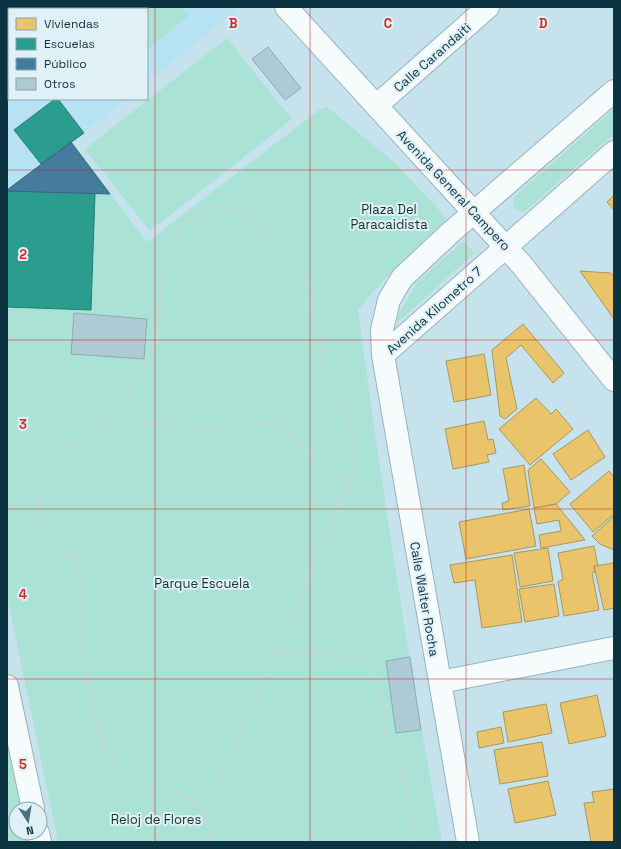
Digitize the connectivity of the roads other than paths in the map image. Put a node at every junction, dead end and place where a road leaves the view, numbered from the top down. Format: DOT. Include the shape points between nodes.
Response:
graph roads {
  1 [pos="286,7"];
  2 [pos="488,7"];
  3 [pos="614,92"];
  4 [pos="376,106"];
  5 [pos="614,152"];
  6 [pos="474,212"];
  7 [pos="506,247"];
  8 [pos="383,355"];
  9 [pos="614,380"];
  10 [pos="614,648"];
  11 [pos="440,682"];
  12 [pos="7,686"];
  13 [pos="31,801"];
  14 [pos="468,842"];
  1 -- 4 [label="street, Avenida General Campero"];
  2 -- 4 [label="street, Calle Carandaiti"];
  3 -- 6 [label="street, Avenida Kilometro 7"];
  4 -- 6 [label="street, Avenida General Campero"];
  5 -- 7 [label="street, Avenida Kilometro 7"];
  6 -- 7 [label="street, Avenida General Campero"];
  6 -- 8 [label="street, Avenida Kilometro 7" via="402,278 389,300 382,330"];
  7 -- 8 [label="street, Avenida Kilometro 7"];
  7 -- 9 [label="street, Avenida General Campero"];
  8 -- 11 [label="street, Calle Walter Rocha"];
  10 -- 11 [label="street"];
  11 -- 14 [label="street, Calle Walter Rocha"];
  12 -- 13 [label="street"];
}
